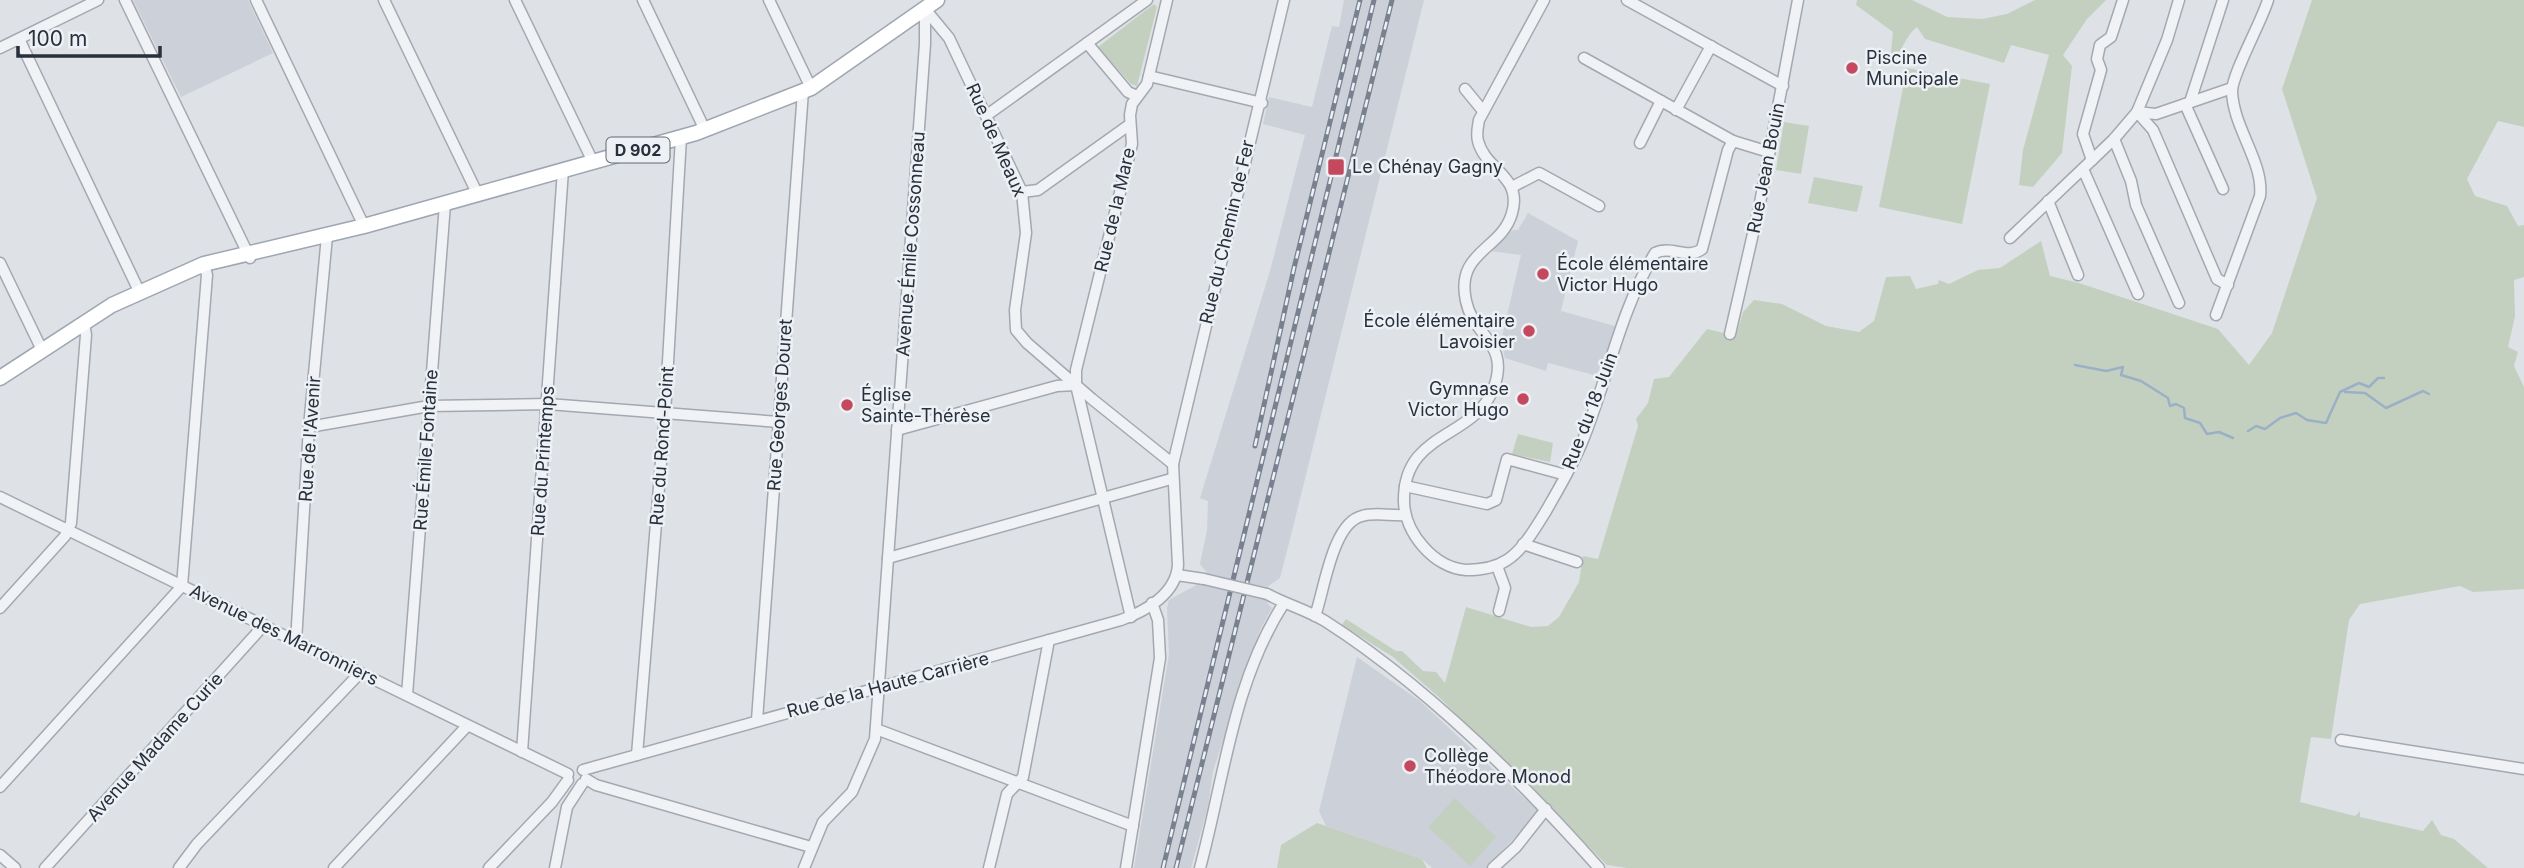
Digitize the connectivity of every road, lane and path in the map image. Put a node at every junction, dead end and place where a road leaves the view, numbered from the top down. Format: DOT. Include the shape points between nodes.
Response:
graph roads {
  1 [pos="98,0"];
  2 [pos="125,0"];
  3 [pos="256,0"];
  4 [pos="384,0"];
  5 [pos="515,0"];
  6 [pos="643,0"];
  7 [pos="769,0"];
  8 [pos="937,0"];
  9 [pos="1147,0"];
  10 [pos="1167,0"];
  11 [pos="1284,0"];
  12 [pos="1544,0"];
  13 [pos="1627,0"];
  14 [pos="1798,0"];
  15 [pos="2123,0"];
  16 [pos="2179,0"];
  17 [pos="2224,0"];
  18 [pos="2268,0"];
  19 [pos="921,5"];
  20 [pos="19,38"];
  21 [pos="1087,43"];
  22 [pos="1712,46"];
  23 [pos="0,48"];
  24 [pos="1584,58"];
  25 [pos="1149,76"];
  26 [pos="1783,86"];
  27 [pos="2232,88"];
  28 [pos="807,89"];
  29 [pos="1465,89"];
  30 [pos="1137,96"];
  31 [pos="1661,102"];
  32 [pos="1260,103"];
  33 [pos="2188,103"];
  34 [pos="1676,110"];
  35 [pos="1483,111"];
  36 [pos="2137,112"];
  37 [pos="987,115"];
  38 [pos="1129,125"];
  39 [pos="705,130"];
  40 [pos="681,137"];
  41 [pos="2114,139"];
  42 [pos="1733,141"];
  43 [pos="1640,143"];
  44 [pos="1769,152"];
  45 [pos="2092,160"];
  46 [pos="593,162"];
  47 [pos="2083,169"];
  48 [pos="563,170"];
  49 [pos="1512,187"];
  50 [pos="2223,189"];
  51 [pos="1022,192"];
  52 [pos="478,195"];
  53 [pos="2048,201"];
  54 [pos="444,204"];
  55 [pos="1599,206"];
  56 [pos="364,226"];
  57 [pos="327,236"];
  58 [pos="2010,238"];
  59 [pos="248,255"];
  60 [pos="0,263"];
  61 [pos="205,267"];
  62 [pos="2078,275"];
  63 [pos="2228,285"];
  64 [pos="139,291"];
  65 [pos="2138,294"];
  66 [pos="2179,303"];
  67 [pos="2216,315"];
  68 [pos="84,323"];
  69 [pos="1730,334"];
  70 [pos="42,350"];
  71 [pos="0,378"];
  72 [pos="1076,384"];
  73 [pos="548,404"];
  74 [pos="429,406"];
  75 [pos="665,414"];
  76 [pos="779,422"];
  77 [pos="309,427"];
  78 [pos="897,429"];
  79 [pos="1173,464"];
  80 [pos="1566,475"];
  81 [pos="1171,479"];
  82 [pos="1405,486"];
  83 [pos="0,497"];
  84 [pos="1103,498"];
  85 [pos="1405,515"];
  86 [pos="68,530"];
  87 [pos="1523,544"];
  88 [pos="888,558"];
  89 [pos="1577,562"];
  90 [pos="1497,566"];
  91 [pos="1177,575"];
  92 [pos="182,586"];
  93 [pos="1152,603"];
  94 [pos="1284,603"];
  95 [pos="0,608"];
  96 [pos="1499,611"];
  97 [pos="1315,616"];
  98 [pos="1131,617"];
  99 [pos="264,625"];
  100 [pos="1049,640"];
  101 [pos="296,642"];
  102 [pos="360,673"];
  103 [pos="879,688"];
  104 [pos="407,695"];
  105 [pos="757,720"];
  106 [pos="467,726"];
  107 [pos="876,729"];
  108 [pos="2341,740"];
  109 [pos="522,752"];
  110 [pos="637,755"];
  111 [pos="2521,769"];
  112 [pos="568,777"];
  113 [pos="584,778"];
  114 [pos="1019,783"];
  115 [pos="0,787"];
  116 [pos="552,802"];
  117 [pos="567,807"];
  118 [pos="1546,809"];
  119 [pos="1133,826"];
  120 [pos="811,847"];
  121 [pos="0,855"];
  122 [pos="1506,864"];
  123 [pos="15,868"];
  124 [pos="45,868"];
  125 [pos="179,868"];
  126 [pos="334,868"];
  127 [pos="489,868"];
  128 [pos="555,868"];
  129 [pos="804,868"];
  130 [pos="989,868"];
  131 [pos="1126,868"];
  132 [pos="1200,868"];
  133 [pos="1493,868"];
  134 [pos="1599,868"];
  1 -- 20 [label="street"];
  2 -- 59 [label="street"];
  3 -- 56 [label="street"];
  4 -- 52 [label="street"];
  5 -- 46 [label="street"];
  6 -- 39 [label="street"];
  7 -- 28 [label="street"];
  8 -- 19 [label="main road, D 902"];
  9 -- 21 [label="street"];
  10 -- 25 [label="street, Rue de la Mare"];
  11 -- 32 [label="street, Rue du Chemin de Fer"];
  12 -- 35 [label="street"];
  13 -- 22 [label="street"];
  14 -- 26 [label="street, Rue Jean Bouin"];
  15 -- 45 [label="street" via="2111,37 2100,45 2096,59 2101,70 2083,134"];
  16 -- 36 [label="street" via="2168,40"];
  17 -- 33 [label="street"];
  18 -- 27 [label="street"];
  19 -- 28 [label="main road, D 902"];
  19 -- 37 [label="street, Rue de Meaux" via="949,38"];
  19 -- 78 [label="street, Avenue Émile Cossonneau" via="925,44"];
  20 -- 23 [label="street"];
  20 -- 64 [label="street"];
  21 -- 30 [label="street" via="1128,92"];
  21 -- 37 [label="street"];
  22 -- 26 [label="street"];
  22 -- 34 [label="street"];
  24 -- 31 [label="street"];
  25 -- 30 [label="street, Rue de la Mare"];
  25 -- 32 [label="street"];
  26 -- 44 [label="street, Rue Jean Bouin"];
  27 -- 33 [label="street"];
  27 -- 63 [label="street" via="2235,116 2261,188"];
  28 -- 39 [label="main road, D 902"];
  28 -- 76 [label="street, Rue Georges Douret"];
  29 -- 35 [label="street"];
  30 -- 38 [label="street, Rue de la Mare"];
  31 -- 34 [label="street"];
  31 -- 43 [label="street"];
  32 -- 79 [label="street, Rue du Chemin de Fer"];
  33 -- 36 [label="street" via="2156,114"];
  33 -- 50 [label="street"];
  34 -- 42 [label="street"];
  35 -- 49 [label="street" via="1478,143"];
  36 -- 41 [label="street"];
  36 -- 63 [label="street" via="2153,130 2217,279"];
  37 -- 51 [label="street, Rue de Meaux"];
  38 -- 51 [label="street" via="1038,190"];
  38 -- 72 [label="street, Rue de la Mare" via="1132,144"];
  39 -- 40 [label="main road, D 902"];
  40 -- 46 [label="main road, D 902"];
  40 -- 75 [label="street, Rue du Rond-Point"];
  41 -- 45 [label="street"];
  41 -- 66 [label="street" via="2136,205"];
  42 -- 44 [label="street"];
  42 -- 80 [label="street, Rue du 18 Juin" via="1703,246 1698,253 1655,253 1632,298 1584,438"];
  44 -- 69 [label="street, Rue Jean Bouin"];
  45 -- 47 [label="street"];
  46 -- 48 [label="main road, D 902"];
  47 -- 53 [label="street"];
  47 -- 65 [label="street"];
  48 -- 52 [label="main road, D 902"];
  48 -- 73 [label="street, Rue du Printemps"];
  49 -- 55 [label="street" via="1539,173"];
  49 -- 82 [label="street" via="1513,212 1471,261 1464,284 1467,306 1495,348 1494,389 1479,410 1418,454"];
  51 -- 72 [label="street, Rue de Meaux" via="1026,233 1016,330"];
  52 -- 54 [label="main road, D 902"];
  53 -- 58 [label="street"];
  53 -- 62 [label="street"];
  54 -- 56 [label="main road, D 902"];
  54 -- 74 [label="street, Rue Émile Fontaine"];
  56 -- 57 [label="main road, D 902"];
  57 -- 59 [label="main road, D 902"];
  57 -- 77 [label="street, Rue de l'Avenir"];
  59 -- 61 [label="main road, D 902"];
  60 -- 70 [label="street"];
  61 -- 64 [label="main road, D 902"];
  61 -- 92 [label="street"];
  63 -- 67 [label="street"];
  64 -- 68 [label="main road, D 902"];
  68 -- 70 [label="main road, D 902"];
  68 -- 86 [label="street"];
  70 -- 71 [label="main road, D 902"];
  72 -- 78 [label="street"];
  72 -- 79 [label="street, Rue de Meaux"];
  72 -- 84 [label="street"];
  73 -- 74 [label="street"];
  73 -- 75 [label="street"];
  73 -- 109 [label="street, Rue du Printemps"];
  74 -- 77 [label="street"];
  74 -- 104 [label="street, Rue Émile Fontaine"];
  75 -- 76 [label="street"];
  75 -- 110 [label="street, Rue du Rond-Point"];
  76 -- 105 [label="street, Rue Georges Douret"];
  77 -- 101 [label="street, Rue de l'Avenir"];
  78 -- 88 [label="street, Avenue Émile Cossonneau"];
  79 -- 81 [label="street, Rue du Chemin de Fer"];
  80 -- 82 [label="street" via="1507,459 1496,500 1487,504"];
  80 -- 87 [label="street, Rue du 18 Juin"];
  81 -- 84 [label="street"];
  81 -- 91 [label="street, Rue du Chemin de Fer"];
  82 -- 85 [label="street"];
  83 -- 86 [label="street, Avenue des Marronniers"];
  84 -- 88 [label="street"];
  84 -- 98 [label="street"];
  85 -- 90 [label="street" via="1417,539 1442,561 1461,570"];
  85 -- 97 [label="street" via="1361,516 1348,524 1329,564"];
  86 -- 92 [label="street, Avenue des Marronniers"];
  86 -- 95 [label="street"];
  87 -- 89 [label="street"];
  87 -- 90 [label="street, Rue du 18 Juin"];
  88 -- 103 [label="street, Avenue Émile Cossonneau"];
  90 -- 96 [label="street" via="1505,588"];
  91 -- 93 [label="street, Rue de la Haute Carrière" via="1169,591"];
  91 -- 94 [label="street, bridge" via="1267,594"];
  92 -- 99 [label="street, Avenue des Marronniers"];
  92 -- 115 [label="street"];
  93 -- 98 [label="street, Rue de la Haute Carrière"];
  93 -- 119 [label="street" via="1160,658"];
  94 -- 97 [label="street"];
  94 -- 132 [label="street" via="1259,647 1229,735"];
  97 -- 118 [label="street" via="1398,671"];
  98 -- 100 [label="street, Rue de la Haute Carrière"];
  99 -- 101 [label="street, Avenue des Marronniers"];
  99 -- 124 [label="street, Avenue Madame Curie"];
  100 -- 103 [label="street, Rue de la Haute Carrière"];
  100 -- 114 [label="street"];
  101 -- 102 [label="street, Avenue des Marronniers"];
  102 -- 104 [label="street, Avenue des Marronniers"];
  102 -- 125 [label="street"];
  103 -- 105 [label="street, Rue de la Haute Carrière"];
  103 -- 107 [label="street, Avenue Émile Cossonneau"];
  104 -- 106 [label="street, Avenue des Marronniers"];
  105 -- 110 [label="street, Rue de la Haute Carrière"];
  106 -- 109 [label="street, Avenue des Marronniers"];
  106 -- 126 [label="street"];
  107 -- 114 [label="street"];
  107 -- 120 [label="street, Avenue Émile Cossonneau" via="852,792 823,821"];
  108 -- 111 [label="street"];
  109 -- 112 [label="street, Avenue des Marronniers"];
  110 -- 113 [label="street, Rue de la Haute Carrière"];
  112 -- 113 [label="street, Rue de la Haute Carrière" via="574,767"];
  112 -- 116 [label="street"];
  113 -- 117 [label="street"];
  113 -- 120 [label="street"];
  114 -- 119 [label="street"];
  114 -- 130 [label="street" via="1007,794"];
  116 -- 117 [label="street"];
  116 -- 127 [label="street"];
  117 -- 128 [label="street"];
  118 -- 122 [label="street"];
  118 -- 134 [label="street"];
  119 -- 131 [label="street"];
  120 -- 129 [label="street, Avenue Émile Cossonneau"];
  121 -- 123 [label="street"];
  122 -- 133 [label="street"];
}
